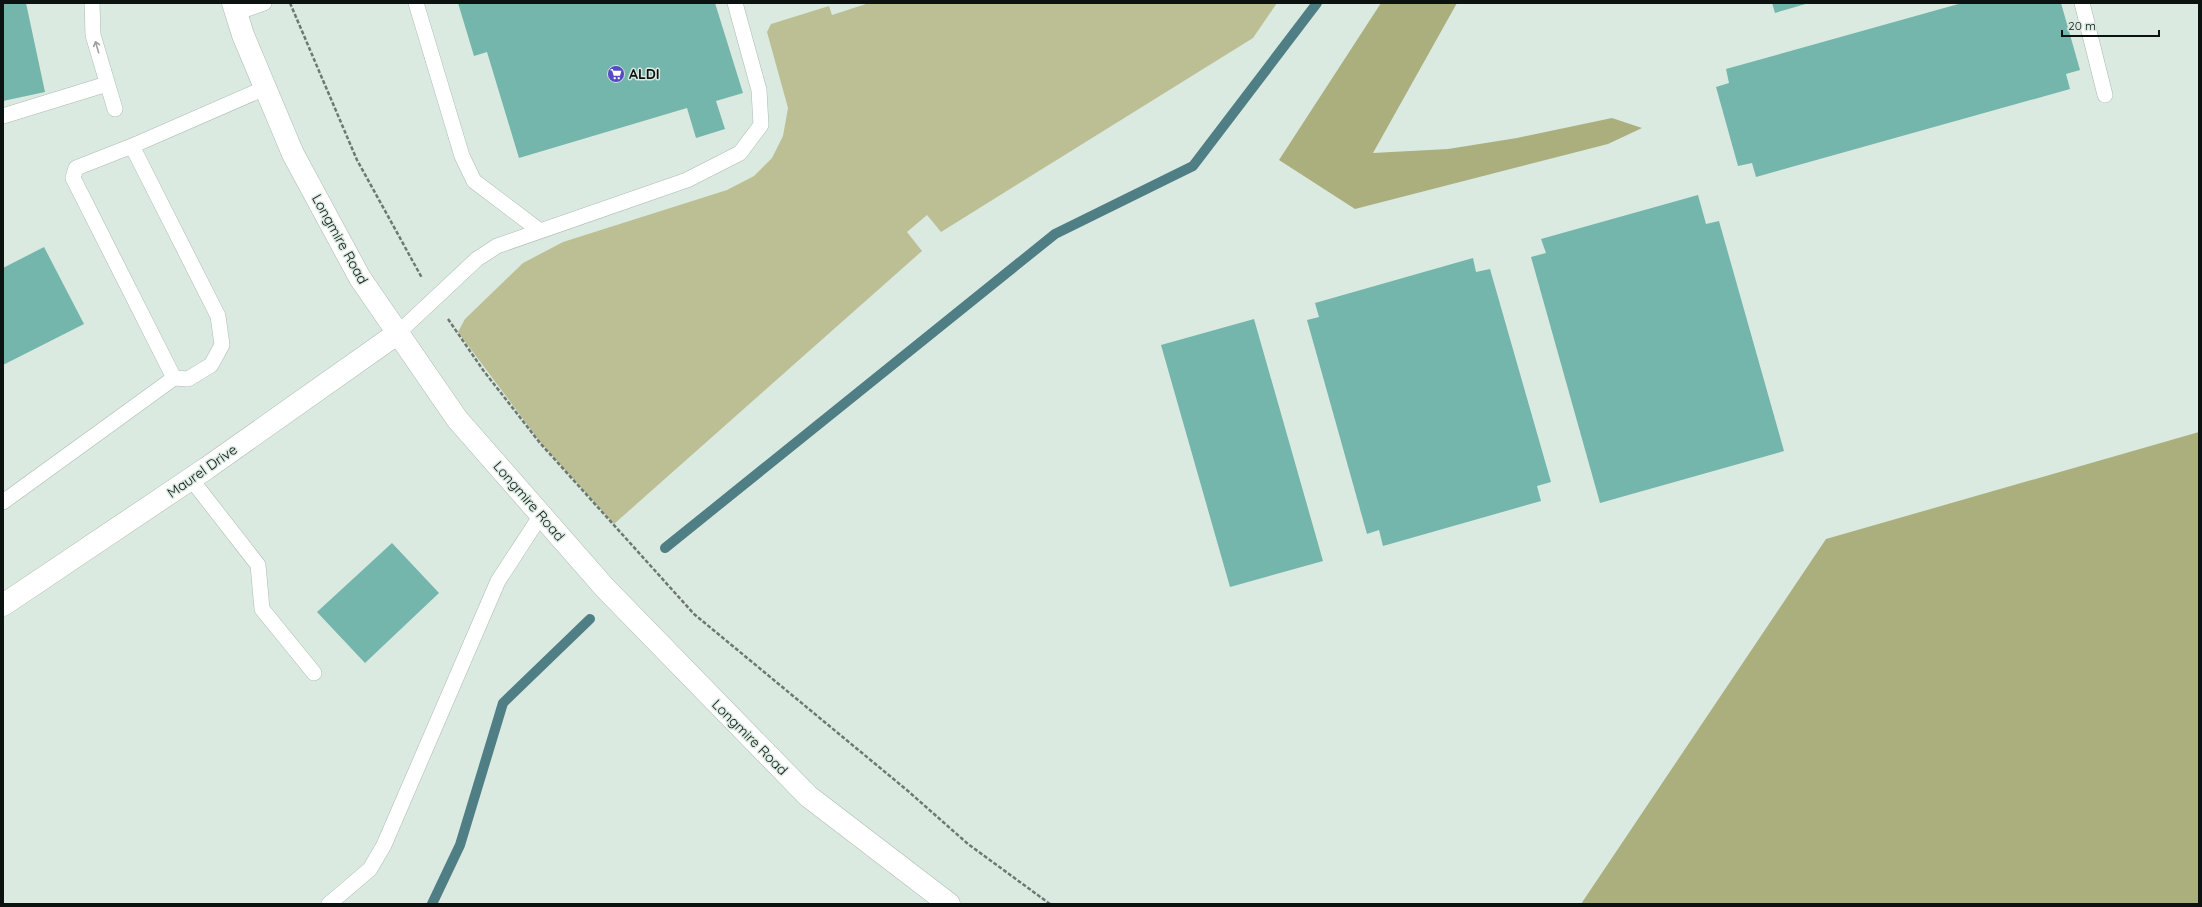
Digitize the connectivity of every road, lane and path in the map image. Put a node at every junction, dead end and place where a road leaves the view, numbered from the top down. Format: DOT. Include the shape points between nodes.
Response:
graph roads {
  1 [pos="92,3"];
  2 [pos="264,3"];
  3 [pos="289,3"];
  4 [pos="416,3"];
  5 [pos="735,3"];
  6 [pos="2082,3"];
  7 [pos="234,8"];
  8 [pos="107,84"];
  9 [pos="265,88"];
  10 [pos="2105,95"];
  11 [pos="115,109"];
  12 [pos="3,116"];
  13 [pos="132,146"];
  14 [pos="540,231"];
  15 [pos="434,299"];
  16 [pos="398,333"];
  17 [pos="174,378"];
  18 [pos="191,479"];
  19 [pos="3,502"];
  20 [pos="541,515"];
  21 [pos="3,605"];
  22 [pos="314,673"];
  23 [pos="329,904"];
  24 [pos="949,904"];
  25 [pos="1050,904"];
  8 -- 1 [label="lane, one-way" via="93,35"];
  2 -- 7 [label="lane"];
  3 -- 15 [label="path" via="358,160"];
  4 -- 14 [label="lane" via="462,156 474,181"];
  5 -- 14 [label="lane" via="759,90 761,125 740,153 686,180"];
  6 -- 10 [label="lane"];
  7 -- 9 [label="main road, Longmire Road"];
  8 -- 11 [label="lane"];
  8 -- 12 [label="lane"];
  9 -- 13 [label="lane"];
  9 -- 16 [label="main road, Longmire Road" via="300,168 360,278"];
  13 -- 17 [label="lane" via="218,316 222,345 211,365 188,379"];
  13 -- 17 [label="lane" via="76,168 73,178"];
  14 -- 15 [label="lane" via="497,246 477,259"];
  15 -- 16 [label="lane"];
  15 -- 25 [label="path" via="483,370 540,443 694,614 908,791 968,844"];
  16 -- 18 [label="main road, Maurel Drive"];
  16 -- 20 [label="main road, Longmire Road" via="457,419"];
  17 -- 19 [label="lane"];
  18 -- 21 [label="main road, Maurel Drive"];
  18 -- 22 [label="lane" via="258,565 262,609"];
  20 -- 23 [label="lane" via="498,581 384,845 370,869"];
  20 -- 24 [label="main road, Longmire Road" via="654,640 808,796"];
}
